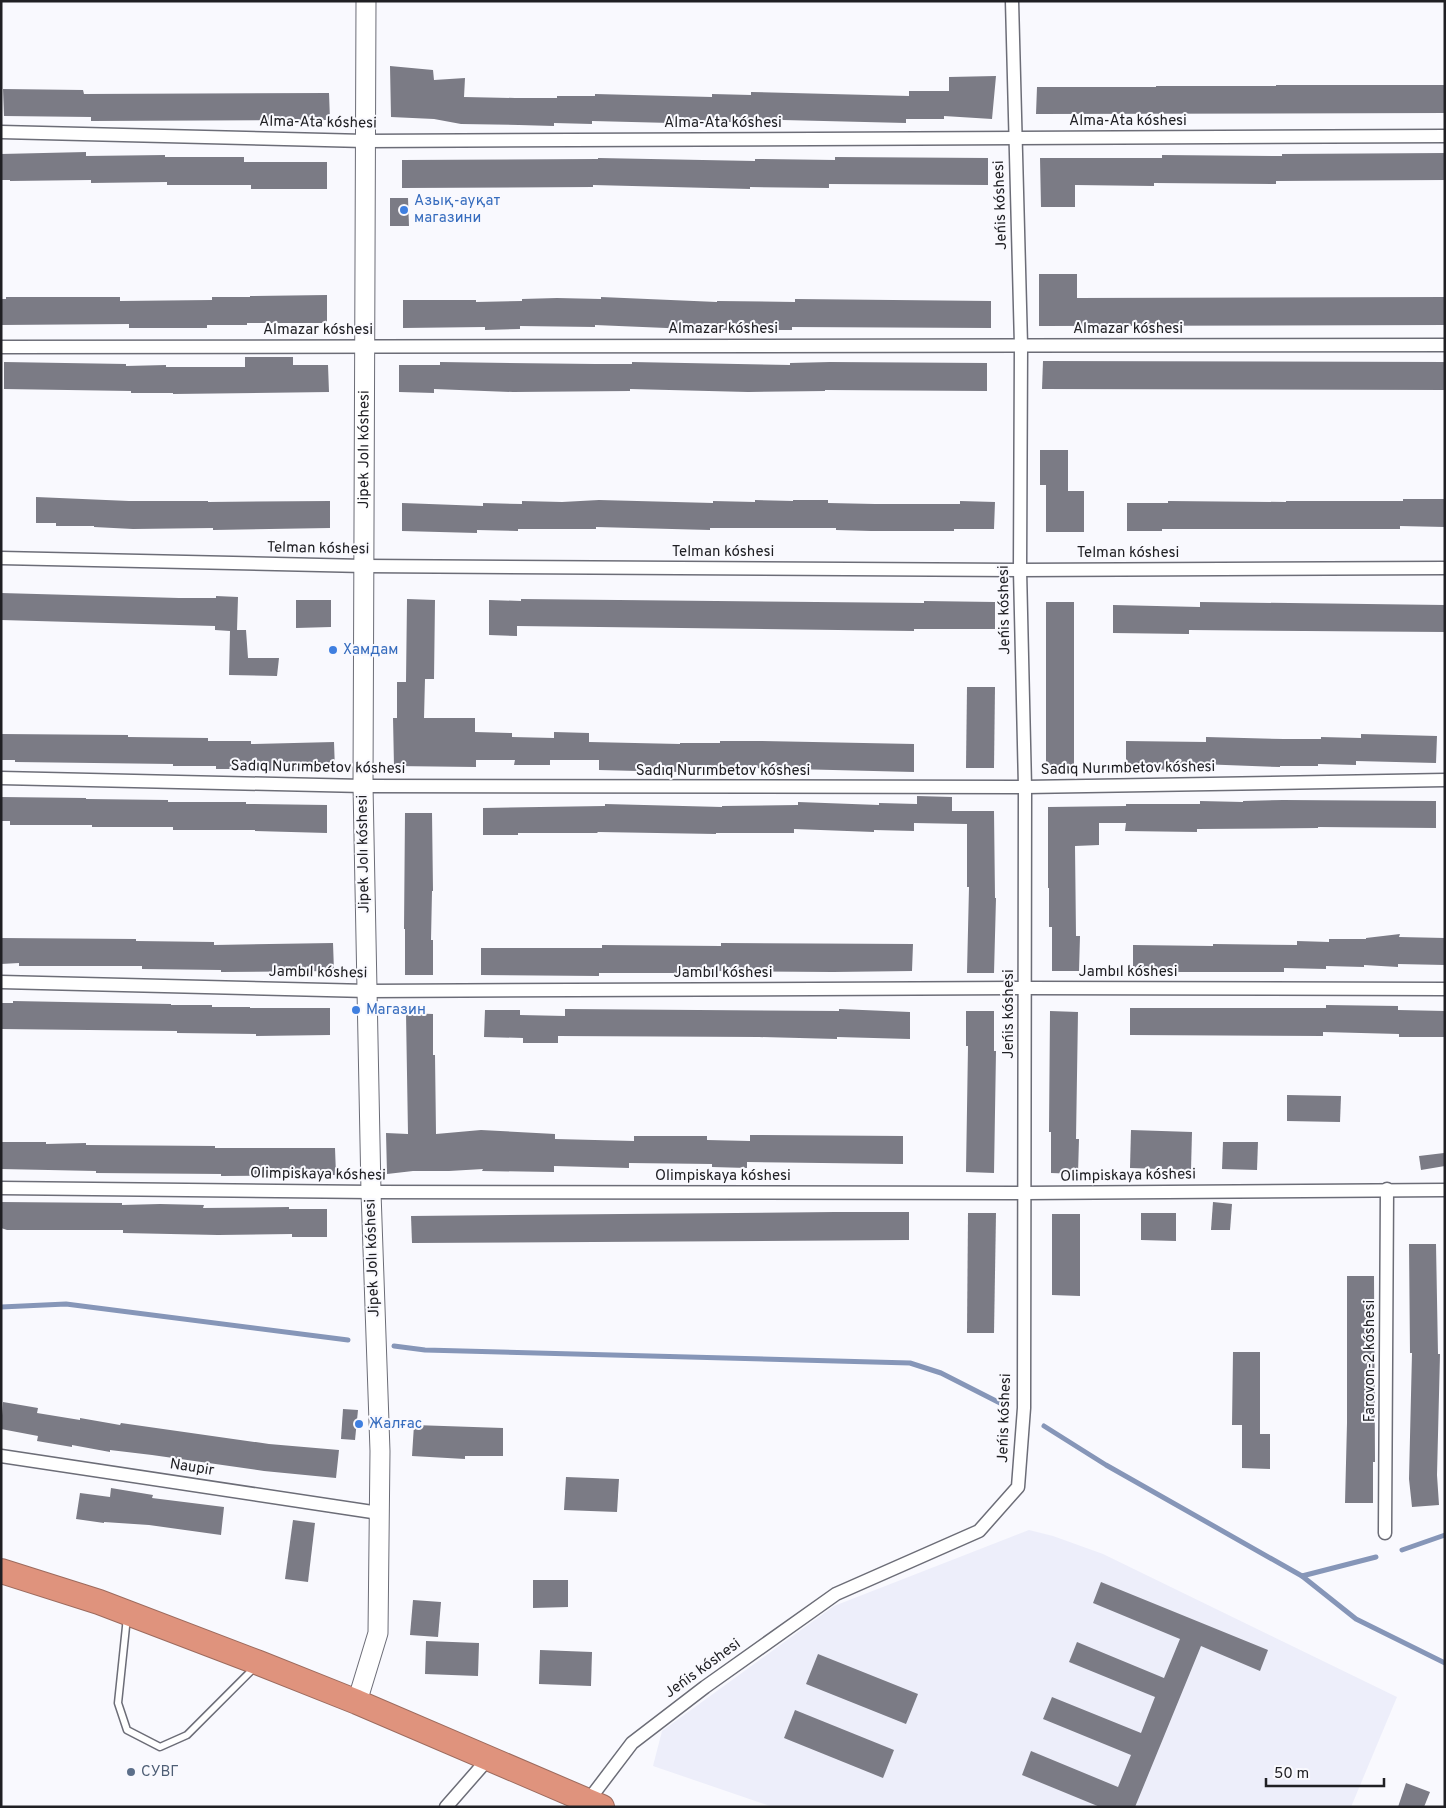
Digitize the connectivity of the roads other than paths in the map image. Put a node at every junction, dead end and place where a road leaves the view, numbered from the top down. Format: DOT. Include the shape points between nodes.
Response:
graph roads {
  1 [pos="366,1"];
  2 [pos="1012,1"];
  3 [pos="1,132"];
  4 [pos="1445,136"];
  5 [pos="1015,138"];
  6 [pos="365,141"];
  7 [pos="1021,345"];
  8 [pos="1445,345"];
  9 [pos="364,346"];
  10 [pos="1,347"];
  11 [pos="1,558"];
  12 [pos="364,566"];
  13 [pos="1445,568"];
  14 [pos="1020,570"];
  15 [pos="1,778"];
  16 [pos="1445,780"];
  17 [pos="363,786"];
  18 [pos="1025,787"];
  19 [pos="1,982"];
  20 [pos="1025,988"];
  21 [pos="1445,989"];
  22 [pos="368,991"];
  23 [pos="1,1188"];
  24 [pos="1387,1189"];
  25 [pos="1445,1190"];
  26 [pos="371,1192"];
  27 [pos="1025,1193"];
  28 [pos="1,1456"];
  29 [pos="379,1513"];
  30 [pos="1385,1533"];
  31 [pos="1,1572"];
  32 [pos="128,1613"];
  33 [pos="259,1663"];
  34 [pos="357,1702"];
  35 [pos="488,1759"];
  36 [pos="595,1804"];
  37 [pos="446,1807"];
  1 -- 6 [label="street, Jipek Jolı kóshesi"];
  2 -- 5 [label="street, Jeńis kóshesi"];
  3 -- 6 [label="street, Alma-Ata kóshesi"];
  4 -- 5 [label="street, Alma-Ata kóshesi"];
  5 -- 6 [label="street, Alma-Ata kóshesi"];
  5 -- 7 [label="street, Jeńis kóshesi"];
  6 -- 9 [label="street, Jipek Jolı kóshesi"];
  7 -- 8 [label="street, Almazar kóshesi"];
  7 -- 9 [label="street, Almazar kóshesi"];
  7 -- 14 [label="street, Jeńis kóshesi"];
  9 -- 10 [label="street, Almazar kóshesi"];
  9 -- 12 [label="street, Jipek Jolı kóshesi"];
  11 -- 12 [label="street, Telman kóshesi"];
  12 -- 14 [label="street, Telman kóshesi"];
  12 -- 17 [label="street, Jipek Jolı kóshesi"];
  13 -- 14 [label="street, Telman kóshesi"];
  14 -- 18 [label="street, Jeńis kóshesi"];
  15 -- 17 [label="street, Sadıq Nurımbetov kóshesi"];
  16 -- 18 [label="street, Sadıq Nurımbetov kóshesi"];
  17 -- 18 [label="street, Sadıq Nurımbetov kóshesi"];
  17 -- 22 [label="street, Jipek Jolı kóshesi"];
  18 -- 20 [label="street, Jeńis kóshesi"];
  19 -- 22 [label="street, Jambıl kóshesi"];
  20 -- 21 [label="street, Jambıl kóshesi"];
  20 -- 22 [label="street, Jambıl kóshesi"];
  20 -- 27 [label="street, Jeńis kóshesi"];
  22 -- 26 [label="street, Jipek Jolı kóshesi"];
  23 -- 26 [label="street, Olimpiskaya kóshesi"];
  24 -- 25 [label="street, Olimpiskaya kóshesi"];
  24 -- 27 [label="street, Olimpiskaya kóshesi"];
  24 -- 30 [label="street, Farovon-2 kóshesi"];
  26 -- 27 [label="street, Olimpiskaya kóshesi"];
  26 -- 29 [label="street, Jipek Jolı kóshesi" via="380,1452"];
  27 -- 36 [label="street, Jeńis kóshesi" via="1024,1408 1018,1487 979,1531 836,1594 705,1687 632,1743"];
  28 -- 29 [label="street, Naupir"];
  29 -- 34 [label="street, Jipek Jolı kóshesi" via="378,1633"];
  31 -- 32 [label="highway"];
  32 -- 33 [label="highway"];
  32 -- 33 [label="lane" via="118,1704 127,1730 160,1747 187,1735"];
  33 -- 34 [label="highway"];
  34 -- 35 [label="highway"];
  35 -- 36 [label="highway"];
  35 -- 37 [label="street"];
}
